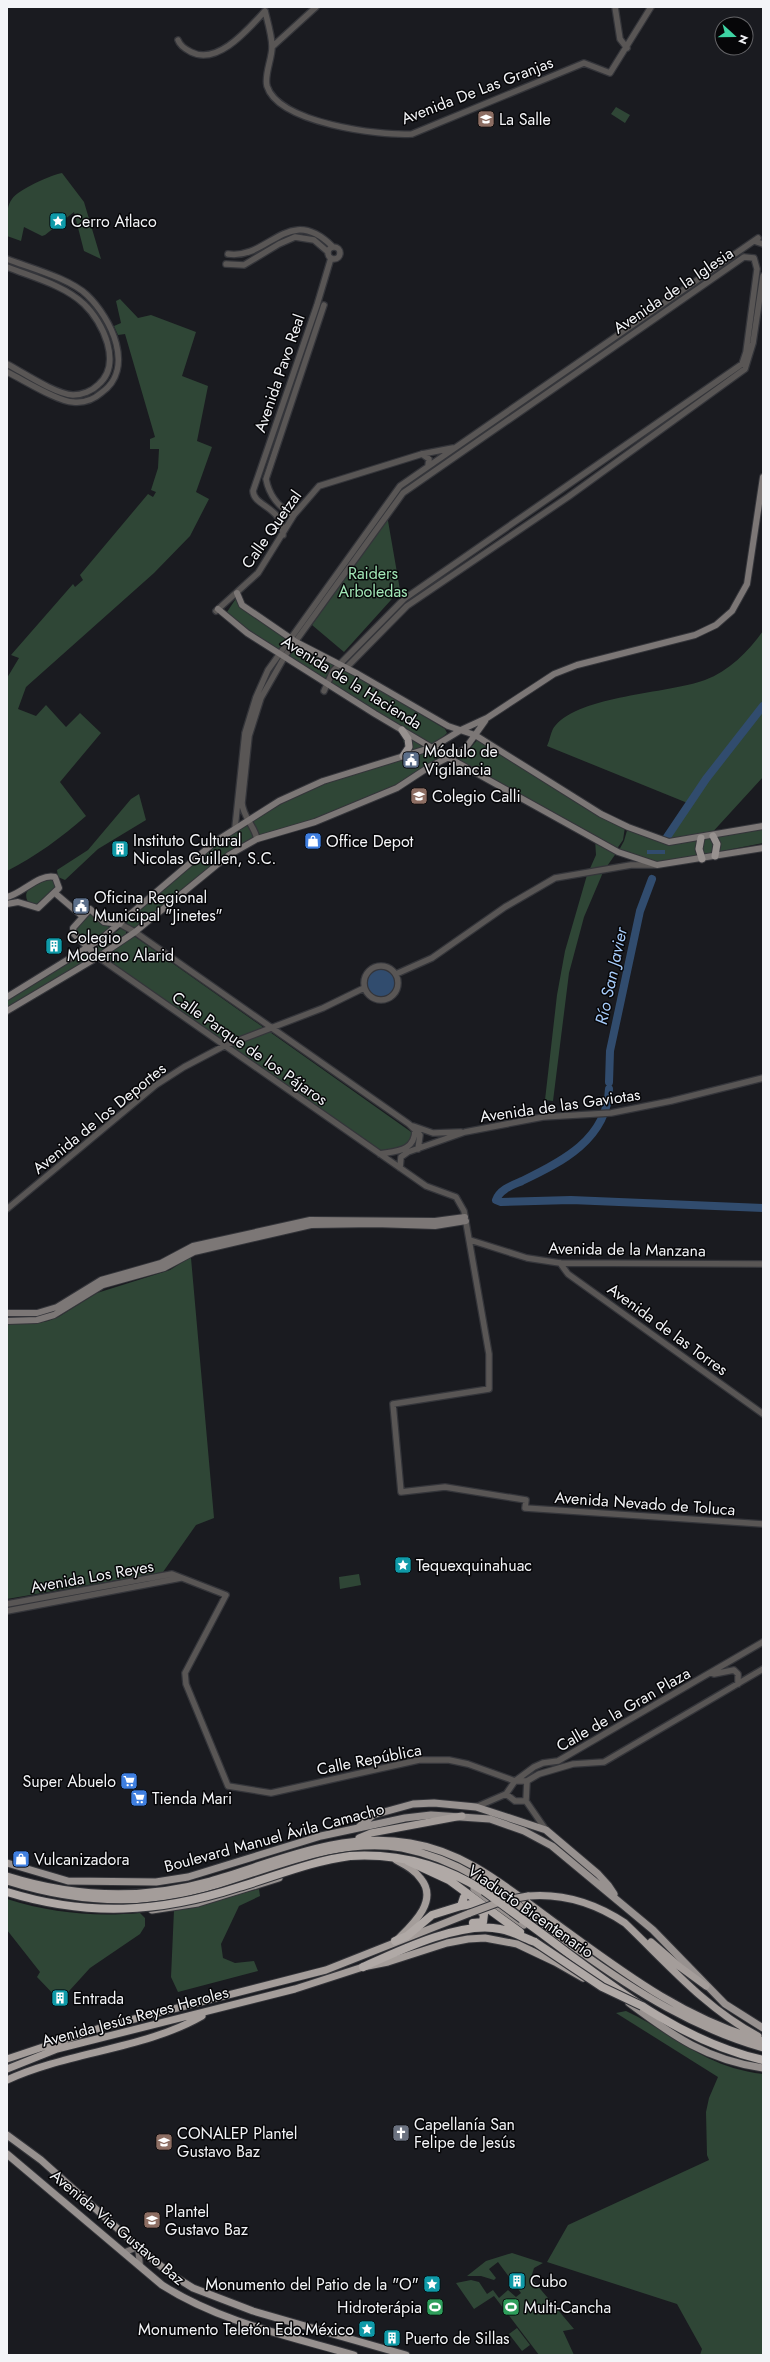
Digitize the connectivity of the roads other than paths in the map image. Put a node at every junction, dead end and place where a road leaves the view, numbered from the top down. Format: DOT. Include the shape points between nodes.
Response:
graph roads {
  1 [pos="316,7"];
  2 [pos="615,7"];
  3 [pos="651,7"];
  4 [pos="178,40"];
  5 [pos="272,47"];
  6 [pos="627,48"];
  7 [pos="763,244"];
  8 [pos="332,246"];
  9 [pos="328,252"];
  10 [pos="228,254"];
  11 [pos="331,258"];
  12 [pos="7,259"];
  13 [pos="226,264"];
  14 [pos="7,267"];
  15 [pos="763,276"];
  16 [pos="64,282"];
  17 [pos="60,288"];
  18 [pos="91,299"];
  19 [pos="85,304"];
  20 [pos="324,305"];
  21 [pos="7,364"];
  22 [pos="7,372"];
  23 [pos="455,447"];
  24 [pos="422,454"];
  25 [pos="428,466"];
  26 [pos="763,477"];
  27 [pos="294,515"];
  28 [pos="283,535"];
  29 [pos="237,593"];
  30 [pos="217,610"];
  31 [pos="290,638"];
  32 [pos="296,642"];
  33 [pos="279,653"];
  34 [pos="285,656"];
  35 [pos="340,664"];
  36 [pos="346,668"];
  37 [pos="327,682"];
  38 [pos="324,691"];
  39 [pos="487,718"];
  40 [pos="402,730"];
  41 [pos="460,730"];
  42 [pos="475,735"];
  43 [pos="433,747"];
  44 [pos="403,756"];
  45 [pos="449,758"];
  46 [pos="249,820"];
  47 [pos="763,826"];
  48 [pos="235,828"];
  49 [pos="713,836"];
  50 [pos="701,838"];
  51 [pos="257,839"];
  52 [pos="763,848"];
  53 [pos="715,856"];
  54 [pos="702,859"];
  55 [pos="657,865"];
  56 [pos="30,886"];
  57 [pos="55,894"];
  58 [pos="7,898"];
  59 [pos="27,903"];
  60 [pos="7,904"];
  61 [pos="82,916"];
  62 [pos="120,924"];
  63 [pos="135,932"];
  64 [pos="88,948"];
  65 [pos="98,957"];
  66 [pos="396,974"];
  67 [pos="364,988"];
  68 [pos="7,997"];
  69 [pos="7,1011"];
  70 [pos="273,1027"];
  71 [pos="224,1046"];
  72 [pos="763,1078"];
  73 [pos="409,1124"];
  74 [pos="415,1130"];
  75 [pos="465,1132"];
  76 [pos="418,1149"];
  77 [pos="380,1154"];
  78 [pos="400,1168"];
  79 [pos="7,1209"];
  80 [pos="465,1219"];
  81 [pos="470,1240"];
  82 [pos="560,1263"];
  83 [pos="763,1264"];
  84 [pos="7,1313"];
  85 [pos="7,1321"];
  86 [pos="763,1414"];
  87 [pos="525,1508"];
  88 [pos="763,1524"];
  89 [pos="181,1578"];
  90 [pos="7,1604"];
  91 [pos="7,1611"];
  92 [pos="763,1642"];
  93 [pos="763,1669"];
  94 [pos="708,1675"];
  95 [pos="738,1684"];
  96 [pos="515,1781"];
  97 [pos="528,1781"];
  98 [pos="228,1786"];
  99 [pos="506,1794"];
  100 [pos="526,1801"];
  101 [pos="476,1807"];
  102 [pos="462,1816"];
  103 [pos="358,1828"];
  104 [pos="546,1830"];
  105 [pos="352,1841"];
  106 [pos="396,1860"];
  107 [pos="408,1861"];
  108 [pos="7,1863"];
  109 [pos="269,1869"];
  110 [pos="7,1876"];
  111 [pos="7,1881"];
  112 [pos="448,1881"];
  113 [pos="248,1889"];
  114 [pos="7,1892"];
  115 [pos="7,1895"];
  116 [pos="464,1897"];
  117 [pos="616,1898"];
  118 [pos="479,1899"];
  119 [pos="116,1900"];
  120 [pos="461,1906"];
  121 [pos="144,1911"];
  122 [pos="624,1923"];
  123 [pos="439,1936"];
  124 [pos="535,1942"];
  125 [pos="393,1943"];
  126 [pos="363,1967"];
  127 [pos="706,1986"];
  128 [pos="630,2004"];
  129 [pos="642,2006"];
  130 [pos="210,2011"];
  131 [pos="763,2028"];
  132 [pos="763,2040"];
  133 [pos="763,2048"];
  134 [pos="7,2059"];
  135 [pos="763,2060"];
  136 [pos="763,2068"];
  137 [pos="7,2069"];
  138 [pos="7,2080"];
  139 [pos="7,2135"];
  140 [pos="7,2154"];
  141 [pos="138,2247"];
  142 [pos="125,2252"];
  143 [pos="140,2266"];
  144 [pos="354,2355"];
  145 [pos="406,2355"];
  1 -- 5 [label="street"];
  2 -- 6 [label="street" via="620,39"];
  3 -- 6 [label="street, Avenida De Las Granjas"];
  4 -- 5 [label="street, Avenida De Las Granjas" via="182,47 194,54 208,55 233,43 265,11"];
  5 -- 6 [label="street, Avenida De Las Granjas" via="266,84 273,96 300,114 322,123 397,135 412,134 584,63 610,73"];
  7 -- 23 [label="street, Avenida de la Iglesia" via="756,239"];
  8 -- 9 [label="street"];
  8 -- 10 [label="street" via="314,232 292,230 243,255"];
  8 -- 11 [label="street" via="337,247 340,254 337,258"];
  9 -- 11 [label="street"];
  9 -- 13 [label="street" via="314,240 301,236 279,244 244,265"];
  11 -- 28 [label="street, Avenida Pavo Real" via="256,479 253,495 279,517 283,525"];
  12 -- 16 [label="street"];
  14 -- 17 [label="street"];
  15 -- 36 [label="street" via="751,350 745,369 568,497 407,606"];
  16 -- 17 [label="street"];
  16 -- 18 [label="street"];
  17 -- 19 [label="street"];
  18 -- 19 [label="street"];
  18 -- 22 [label="street" via="107,322 117,345 118,366 108,388 90,400 64,401"];
  19 -- 21 [label="street" via="104,332 109,347 107,373 96,388 77,395 62,393"];
  20 -- 27 [label="street, Avenida Pavo Real" via="266,479 270,493 284,509"];
  23 -- 24 [label="street, Calle Quetzal"];
  23 -- 25 [label="street, Avenida de la Iglesia"];
  24 -- 25 [label="street" via="429,459"];
  24 -- 27 [label="street, Calle Quetzal" via="319,486"];
  25 -- 31 [label="street, Avenida de la Iglesia" via="400,486"];
  26 -- 39 [label="main road" via="747,584 741,598 724,619 695,635 577,664 554,674"];
  27 -- 28 [label="street, Calle Quetzal"];
  28 -- 29 [label="street, Calle Quetzal" via="262,568"];
  29 -- 30 [label="street, Calle Quetzal"];
  29 -- 31 [label="main road, Avenida de la Hacienda" via="242,604"];
  30 -- 33 [label="main road, Avenida de la Hacienda"];
  31 -- 32 [label="main road, Avenida de la Hacienda"];
  31 -- 33 [label="street, Avenida de la Iglesia"];
  32 -- 34 [label="street, Avenida de la Iglesia"];
  32 -- 35 [label="main road, Avenida de la Hacienda"];
  32 -- 35 [label="street, Avenida de la Iglesia" via="403,493 744,257 754,258 757,269 746,352 742,364 404,599"];
  33 -- 34 [label="main road, Avenida de la Hacienda"];
  33 -- 48 [label="street, Avenida de la Iglesia" via="256,697 245,733"];
  34 -- 37 [label="main road, Avenida de la Hacienda"];
  34 -- 46 [label="street, Avenida de la Iglesia" via="261,698 249,736 242,803 243,812"];
  35 -- 36 [label="main road, Avenida de la Hacienda"];
  35 -- 37 [label="street, Avenida de la Iglesia"];
  36 -- 41 [label="main road, Avenida de la Hacienda" via="448,726"];
  37 -- 38 [label="street, Avenida de la Iglesia"];
  37 -- 40 [label="main road, Avenida de la Hacienda"];
  39 -- 41 [label="main road"];
  39 -- 42 [label="main road"];
  40 -- 43 [label="main road, Avenida de la Hacienda"];
  40 -- 44 [label="main road" via="408,739 409,747"];
  41 -- 42 [label="main road, Avenida de la Hacienda"];
  41 -- 43 [label="main road"];
  42 -- 45 [label="main road" via="465,749"];
  42 -- 50 [label="main road, Avenida de la Hacienda" via="601,814 628,827 669,842"];
  43 -- 44 [label="main road"];
  43 -- 45 [label="main road, Avenida de la Hacienda"];
  44 -- 46 [label="main road" via="324,781 279,801"];
  45 -- 51 [label="main road" via="429,767 397,788 356,806 315,822"];
  45 -- 55 [label="main road, Avenida de la Hacienda" via="618,852"];
  46 -- 48 [label="main road"];
  46 -- 51 [label="street, Avenida de la Iglesia"];
  47 -- 49 [label="main road, Avenida de la Hacienda"];
  48 -- 62 [label="main road" via="195,858"];
  49 -- 50 [label="main road, Avenida de la Hacienda"];
  49 -- 53 [label="main road" via="717,844"];
  50 -- 54 [label="main road" via="699,852"];
  51 -- 63 [label="main road" via="230,855"];
  52 -- 53 [label="main road, Avenida de la Hacienda"];
  53 -- 54 [label="main road, Avenida de la Hacienda"];
  54 -- 55 [label="main road, Avenida de la Hacienda"];
  55 -- 66 [label="street" via="631,865 555,878 505,907 432,958"];
  56 -- 57 [label="main road" via="45,877 54,877 59,888"];
  56 -- 58 [label="main road"];
  56 -- 59 [label="main road" via="25,895"];
  57 -- 59 [label="main road" via="38,908"];
  57 -- 61 [label="main road"];
  59 -- 60 [label="main road"];
  61 -- 62 [label="main road" via="90,909 104,922"];
  61 -- 64 [label="main road, Calle Parque de los Pájaros" via="72,931"];
  62 -- 63 [label="street, Calle Parque de los Pájaros"];
  62 -- 64 [label="main road"];
  63 -- 65 [label="main road"];
  63 -- 70 [label="street, Calle Parque de los Pájaros"];
  64 -- 65 [label="main road, Calle Parque de los Pájaros"];
  64 -- 68 [label="main road"];
  65 -- 69 [label="main road"];
  65 -- 71 [label="street, Calle Parque de los Pájaros"];
  66 -- 67 [label="street" via="387,967 376,967 367,973"];
  66 -- 67 [label="street" via="398,989 388,999 374,999"];
  67 -- 70 [label="street, Avenida de los Deportes" via="323,1008"];
  70 -- 71 [label="street, Avenida de los Deportes"];
  70 -- 73 [label="street, Calle Parque de los Pájaros"];
  71 -- 77 [label="street, Calle Parque de los Pájaros"];
  71 -- 79 [label="street, Avenida de los Deportes" via="156,1085"];
  72 -- 75 [label="street, Avenida de las Gaviotas" via="611,1113 543,1117"];
  73 -- 74 [label="street"];
  73 -- 75 [label="street, Avenida de las Gaviotas" via="433,1133"];
  74 -- 76 [label="street" via="420,1138"];
  74 -- 77 [label="street" via="411,1146"];
  75 -- 76 [label="street, Avenida de las Gaviotas"];
  76 -- 78 [label="street, Avenida de las Gaviotas" via="401,1157"];
  77 -- 78 [label="street, Calle Parque de los Pájaros"];
  78 -- 80 [label="street, Calle Parque de los Pájaros" via="426,1186 456,1197 462,1205"];
  80 -- 81 [label="street, Calle Parque de los Pájaros"];
  80 -- 84 [label="main road" via="310,1220 193,1246 160,1263 101,1280 57,1307 44,1311"];
  80 -- 85 [label="main road" via="435,1226 311,1225 194,1252 164,1268 103,1285 54,1315 37,1320"];
  81 -- 82 [label="street, Avenida de la Manzana" via="527,1258"];
  81 -- 87 [label="street, Calle Parque de los Pájaros" via="489,1354 489,1389 393,1404 401,1492 445,1487 526,1500"];
  82 -- 83 [label="street, Avenida de la Manzana"];
  82 -- 86 [label="street, Avenida de las Torres" via="568,1274"];
  87 -- 88 [label="street, Avenida Nevado de Toluca"];
  89 -- 90 [label="street, Avenida Los Reyes" via="172,1574"];
  89 -- 91 [label="street, Avenida Los Reyes"];
  89 -- 98 [label="street, Avenida Los Reyes" via="226,1595 187,1669 185,1679"];
  92 -- 94 [label="street, Calle de la Gran Plaza"];
  93 -- 95 [label="street"];
  94 -- 95 [label="street" via="734,1670 738,1674"];
  94 -- 96 [label="street, Calle de la Gran Plaza" via="558,1762 543,1763"];
  95 -- 97 [label="street, Calle República" via="604,1762 573,1764 539,1774"];
  96 -- 97 [label="street, Calle República"];
  96 -- 98 [label="street, Calle República" via="468,1764 448,1760 419,1760 271,1793"];
  96 -- 99 [label="street, Calle de la Gran Plaza"];
  97 -- 100 [label="street"];
  99 -- 100 [label="street" via="515,1801"];
  99 -- 101 [label="street"];
  100 -- 104 [label="street"];
  101 -- 103 [label="main road" via="413,1804 373,1815"];
  101 -- 104 [label="main road"];
  102 -- 103 [label="main road, Boulevard Manuel Ávila Camacho" via="405,1818"];
  102 -- 105 [label="highway" via="371,1833"];
  102 -- 117 [label="main road, Boulevard Manuel Ávila Camacho" via="490,1819 524,1831 552,1846"];
  103 -- 108 [label="main road, Boulevard Manuel Ávila Camacho" via="321,1836 188,1877 156,1882 68,1880"];
  104 -- 117 [label="main road" via="600,1875"];
  105 -- 110 [label="highway, Boulevard Manuel Ávila Camacho" via="313,1848 204,1883 154,1892 78,1892 53,1889"];
  105 -- 132 [label="highway, Boulevard Manuel Ávila Camacho" via="383,1840 411,1843 439,1849 463,1859 482,1869 654,1994 710,2023"];
  106 -- 107 [label="main road"];
  106 -- 113 [label="main road" via="373,1858 335,1861"];
  106 -- 125 [label="highway" via="422,1880 426,1894 419,1918"];
  107 -- 112 [label="highway"];
  107 -- 118 [label="main road" via="454,1876"];
  109 -- 113 [label="highway"];
  109 -- 119 [label="highway, Boulevard Manuel Ávila Camacho" via="183,1894"];
  109 -- 133 [label="highway, Boulevard Manuel Ávila Camacho" via="314,1854 357,1847 399,1848 433,1855 456,1864 485,1881 579,1951 668,2010 707,2029"];
  111 -- 119 [label="highway, Boulevard Manuel Ávila Camacho" via="54,1894"];
  112 -- 116 [label="highway"];
  112 -- 118 [label="highway"];
  112 -- 118 [label="main road"];
  113 -- 121 [label="main road" via="198,1903"];
  114 -- 129 [label="highway, Viaducto Bicentenario, bridge" via="32,1900 73,1907 144,1908 198,1899 336,1858 367,1855 398,1857 429,1865 471,1884"];
  115 -- 121 [label="main road" via="74,1910"];
  116 -- 118 [label="highway"];
  116 -- 120 [label="highway"];
  117 -- 127 [label="main road, Boulevard Manuel Ávila Camacho" via="653,1930"];
  118 -- 124 [label="highway" via="500,1918"];
  118 -- 128 [label="main road"];
  119 -- 121 [label="highway"];
  120 -- 123 [label="highway" via="476,1906 484,1914 484,1920 481,1923 458,1926"];
  120 -- 125 [label="highway" via="432,1915 407,1936"];
  122 -- 125 [label="highway, bridge" via="594,1905 577,1900 544,1895 528,1896 506,1900"];
  122 -- 127 [label="highway" via="647,1938"];
  122 -- 132 [label="highway" via="715,2008"];
  123 -- 124 [label="highway" via="462,1928 500,1928"];
  123 -- 126 [label="highway"];
  124 -- 129 [label="highway, bridge" via="602,1987"];
  125 -- 134 [label="highway" via="318,1972 103,2027"];
  126 -- 128 [label="highway, Avenida Jesús Reyes Heroles" via="388,1962 447,1943 468,1939 503,1940 531,1949 607,1994"];
  126 -- 130 [label="highway, Avenida Jesús Reyes Heroles"];
  127 -- 131 [label="main road, Boulevard Manuel Ávila Camacho" via="725,2004"];
  128 -- 136 [label="main road" via="705,2053 727,2061"];
  129 -- 135 [label="highway, Viaducto Bicentenario" via="707,2042"];
  130 -- 137 [label="highway, Avenida Jesús Reyes Heroles" via="58,2049"];
  130 -- 138 [label="highway" via="192,2022"];
  139 -- 141 [label="main road, Avenida Via Gustavo Baz" via="41,2160"];
  140 -- 142 [label="main road, Avenida Via Gustavo Baz"];
  141 -- 142 [label="main road"];
  141 -- 143 [label="main road"];
  141 -- 145 [label="main road, Avenida Via Gustavo Baz" via="172,2275 204,2294"];
  142 -- 143 [label="main road, Avenida Via Gustavo Baz"];
  143 -- 144 [label="main road, Avenida Via Gustavo Baz" via="162,2285 205,2309 253,2326"];
}
